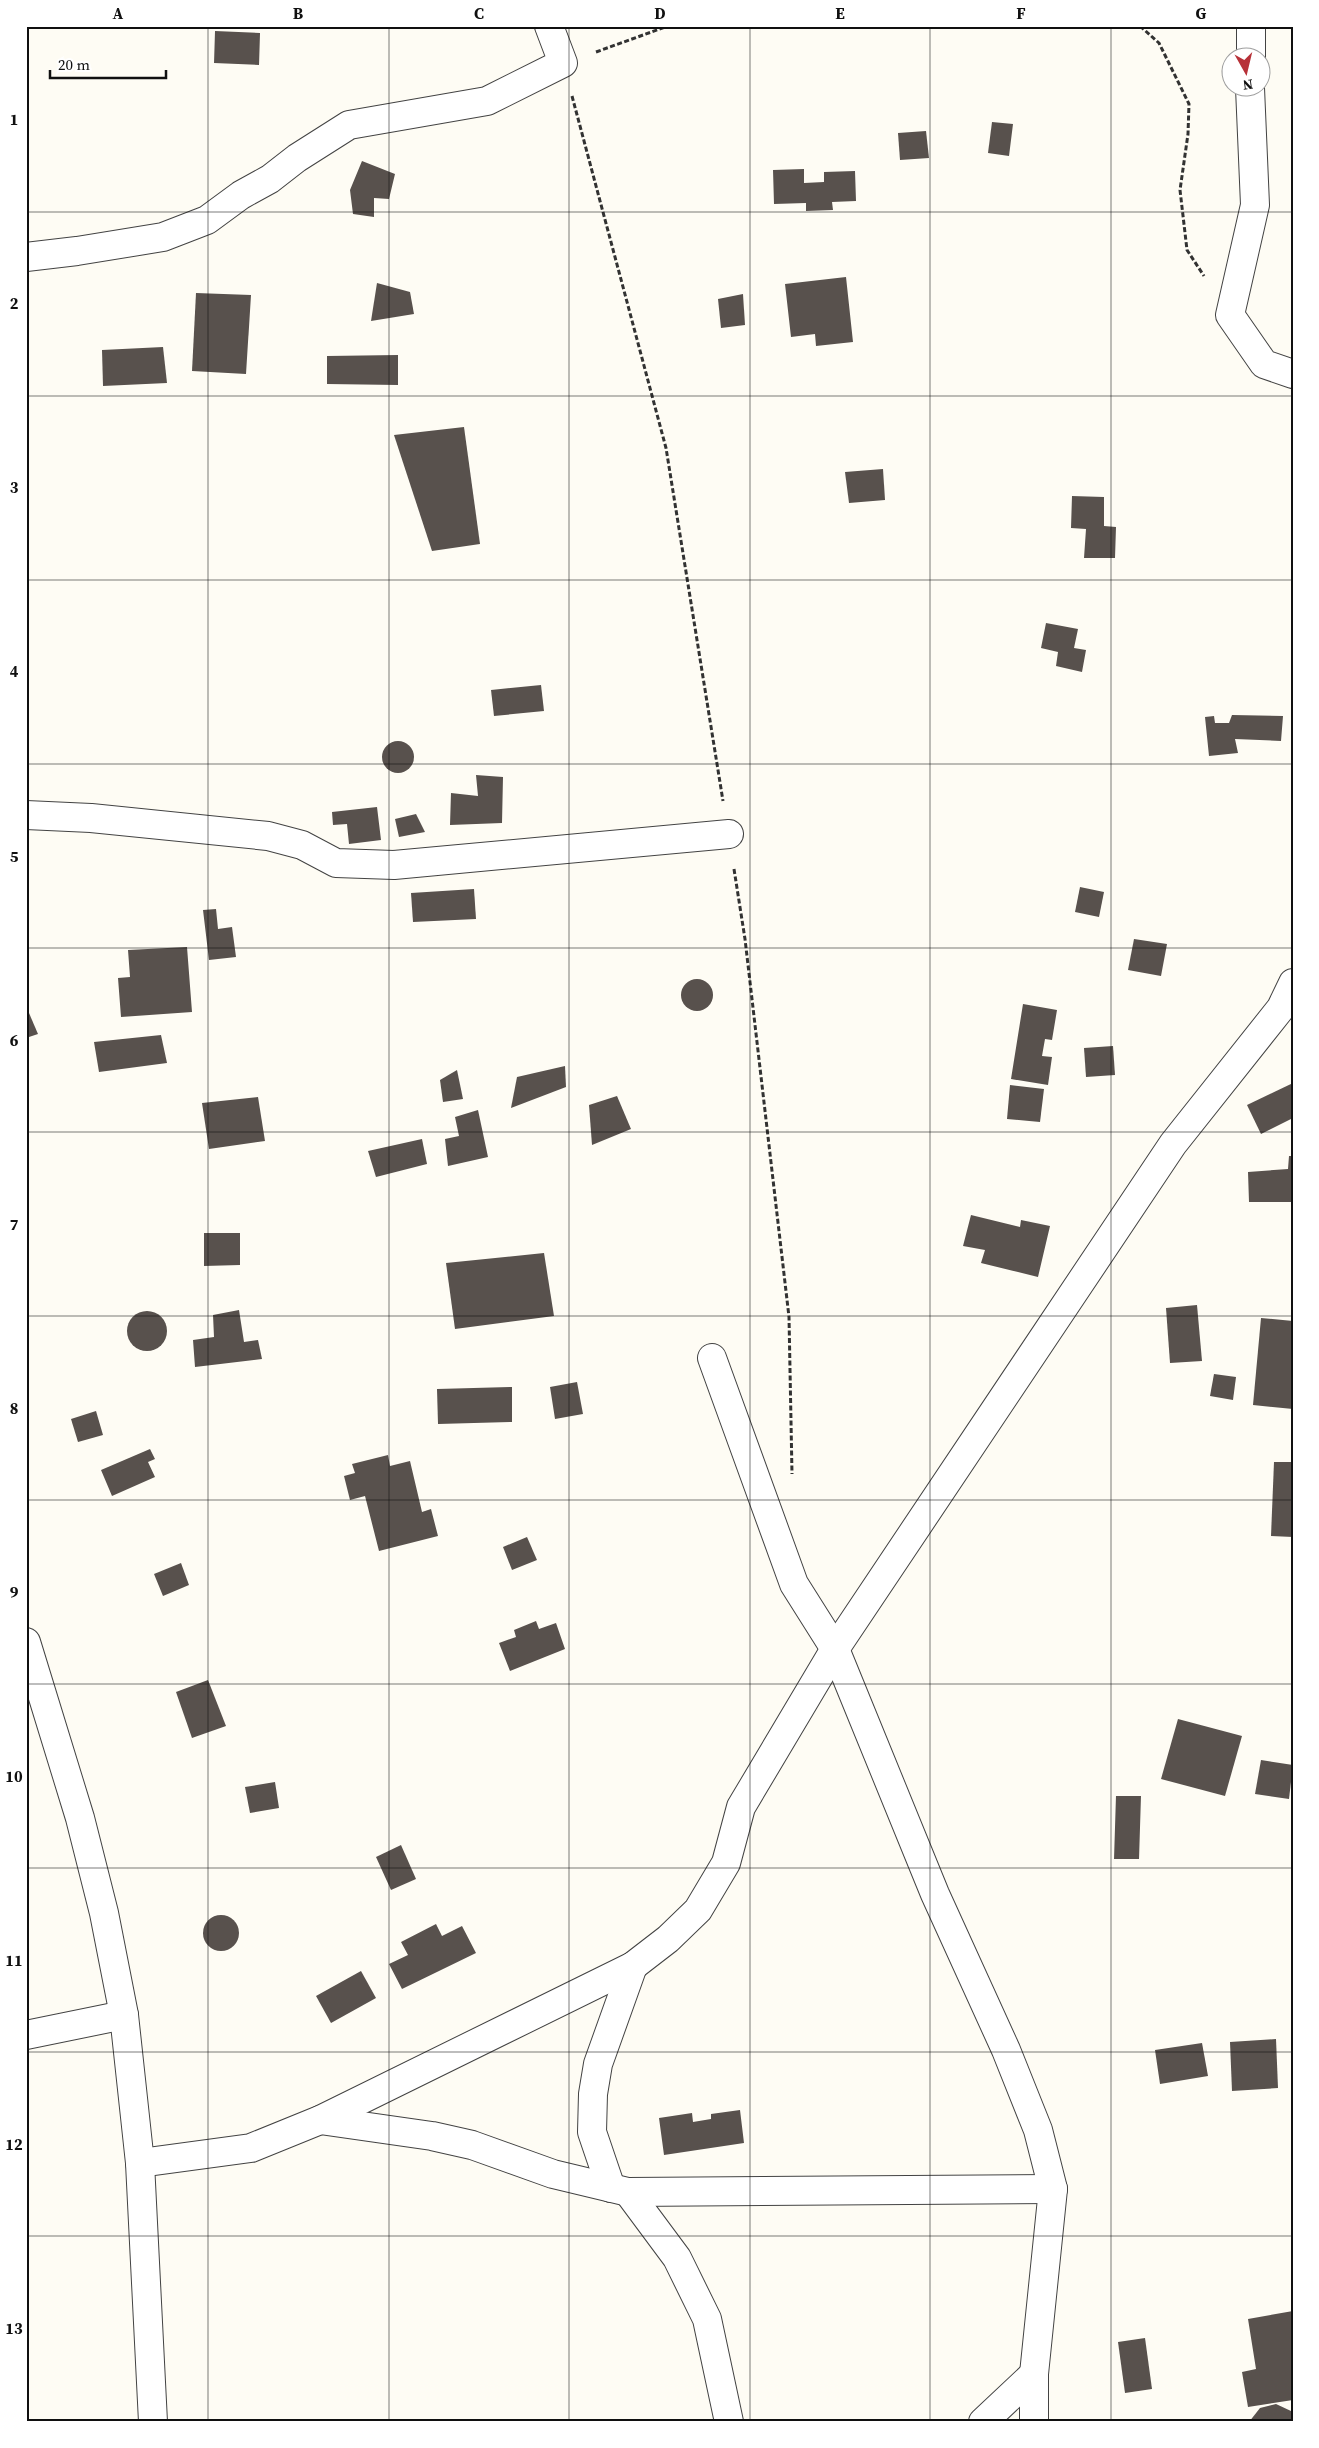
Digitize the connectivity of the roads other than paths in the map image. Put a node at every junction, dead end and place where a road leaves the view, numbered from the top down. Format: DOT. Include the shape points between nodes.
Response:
graph roads {
  1 [pos="549,26"];
  2 [pos="1251,26"];
  3 [pos="1251,48"];
  4 [pos="1250,98"];
  5 [pos="26,257"];
  6 [pos="1293,374"];
  7 [pos="26,815"];
  8 [pos="729,834"];
  9 [pos="1293,983"];
  10 [pos="712,1358"];
  11 [pos="26,1642"];
  12 [pos="835,1649"];
  13 [pos="633,1966"];
  14 [pos="124,2015"];
  15 [pos="26,2036"];
  16 [pos="320,2120"];
  17 [pos="140,2163"];
  18 [pos="1053,2189"];
  19 [pos="619,2190"];
  20 [pos="1034,2374"];
  21 [pos="153,2422"];
  22 [pos="730,2422"];
  23 [pos="983,2422"];
  24 [pos="1034,2422"];
  1 -- 5 [label="street" via="564,63 487,101 350,125 207,220 163,237"];
  2 -- 3 [label="street"];
  4 -- 6 [label="street" via="1255,205 1230,315 1264,364"];
  7 -- 8 [label="street" via="91,818 268,836 302,845 336,863 394,866"];
  9 -- 12 [label="street" via="1281,1008 1174,1144"];
  10 -- 12 [label="street" via="794,1584"];
  11 -- 14 [label="street" via="80,1818 104,1913"];
  12 -- 13 [label="street" via="741,1807 726,1863 698,1910"];
  12 -- 18 [label="street" via="934,1894 1006,2050 1038,2130"];
  13 -- 16 [label="street"];
  13 -- 19 [label="street" via="598,2064 593,2094 592,2132"];
  14 -- 15 [label="street"];
  14 -- 17 [label="street"];
  16 -- 17 [label="street" via="251,2148"];
  16 -- 19 [label="street" via="472,2145 553,2174"];
  17 -- 21 [label="street"];
  18 -- 19 [label="street"];
  18 -- 20 [label="street"];
  19 -- 22 [label="street" via="677,2258 707,2318"];
  20 -- 23 [label="street"];
  20 -- 24 [label="street"];
}
